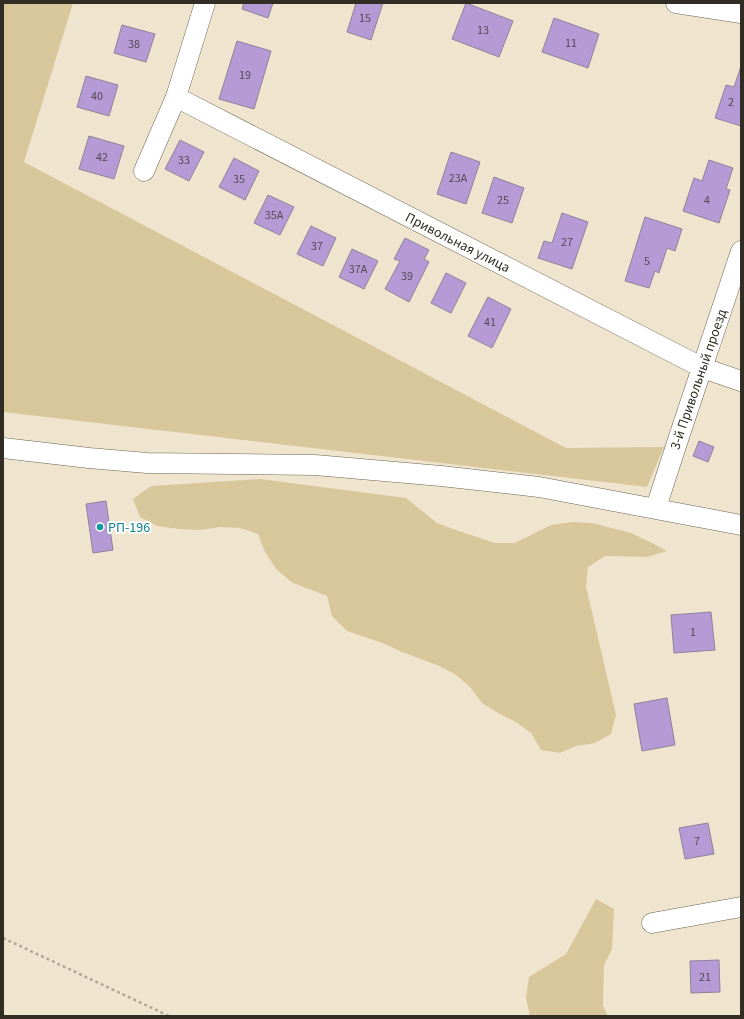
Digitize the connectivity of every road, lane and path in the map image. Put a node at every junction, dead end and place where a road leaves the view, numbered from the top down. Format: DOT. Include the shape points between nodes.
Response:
graph roads {
  1 [pos="205,3"];
  2 [pos="676,3"];
  3 [pos="741,13"];
  4 [pos="176,97"];
  5 [pos="144,171"];
  6 [pos="741,251"];
  7 [pos="703,368"];
  8 [pos="741,381"];
  9 [pos="3,448"];
  10 [pos="656,508"];
  11 [pos="741,525"];
  12 [pos="741,907"];
  13 [pos="652,924"];
  14 [pos="3,938"];
  15 [pos="169,1016"];
  1 -- 4 [label="street"];
  2 -- 3 [label="street"];
  4 -- 5 [label="street"];
  4 -- 7 [label="street, Привольная улица"];
  6 -- 7 [label="street, 3-й Привольный проезд"];
  7 -- 8 [label="street, Привольная улица"];
  7 -- 10 [label="street, 3-й Привольный проезд"];
  9 -- 10 [label="street" via="147,463 315,465 441,476 539,487"];
  10 -- 11 [label="street"];
  12 -- 13 [label="street"];
  14 -- 15 [label="path"];
}
